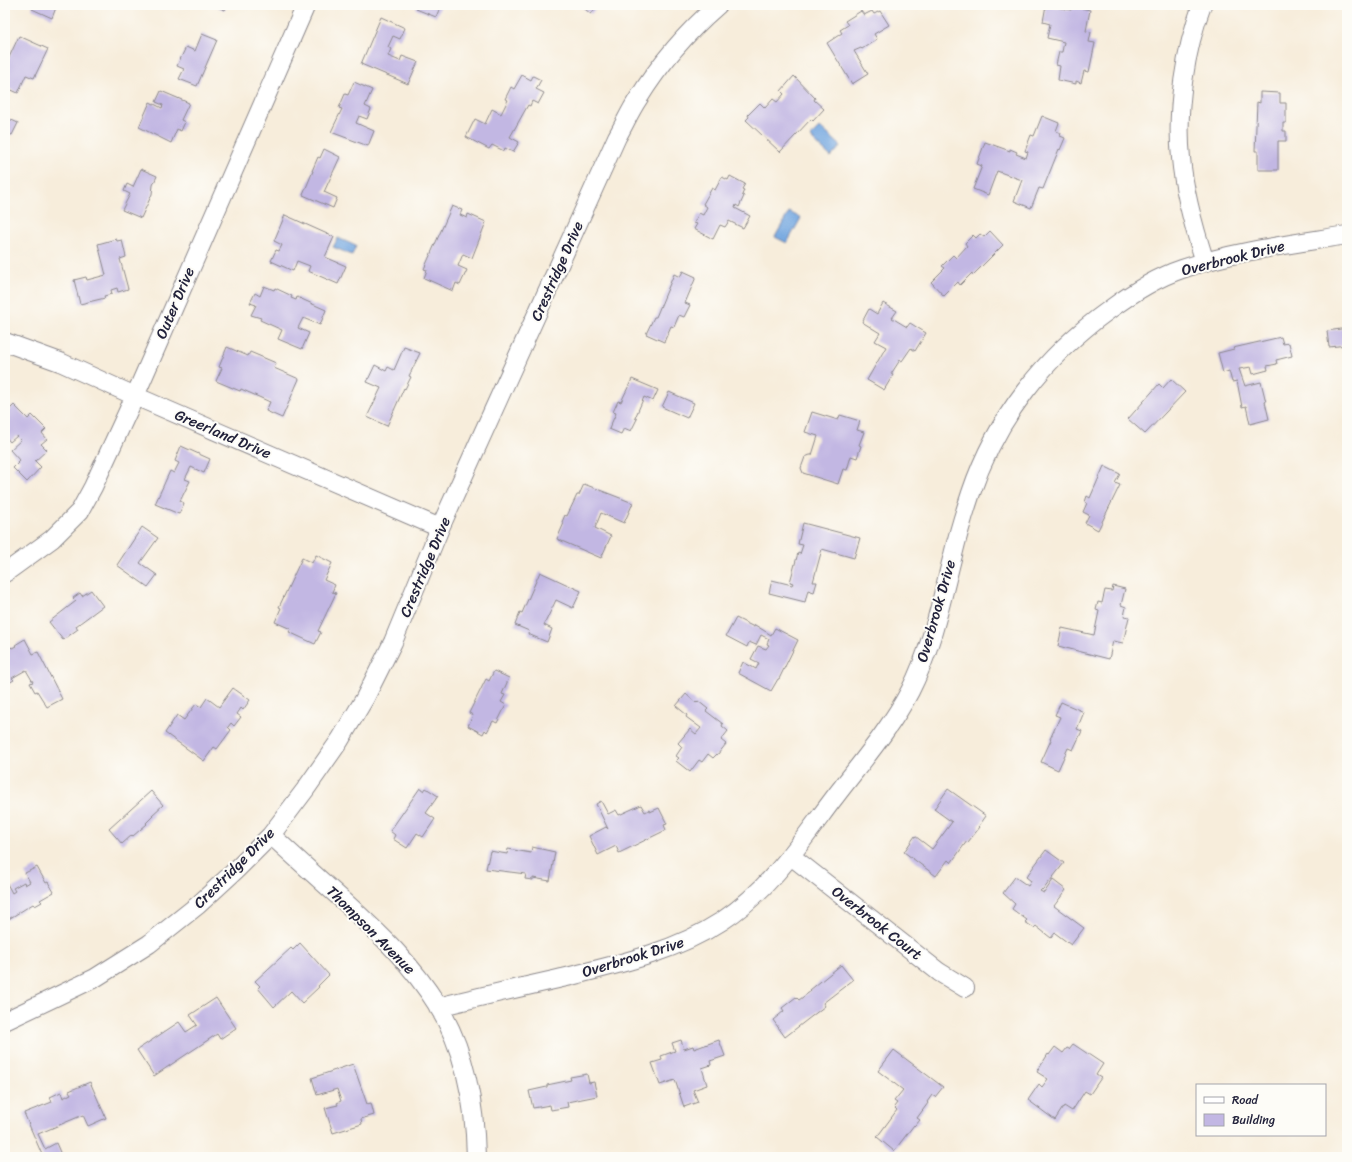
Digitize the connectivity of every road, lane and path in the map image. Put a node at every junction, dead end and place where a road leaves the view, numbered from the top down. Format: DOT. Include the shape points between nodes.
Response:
graph roads {
  1 [pos="306,5"];
  2 [pos="718,5"];
  3 [pos="1202,5"];
  4 [pos="1347,235"];
  5 [pos="1205,262"];
  6 [pos="5,342"];
  7 [pos="135,396"];
  8 [pos="440,528"];
  9 [pos="5,573"];
  10 [pos="271,835"];
  11 [pos="791,856"];
  12 [pos="965,988"];
  13 [pos="438,1007"];
  14 [pos="5,1021"];
  15 [pos="476,1157"];
  1 -- 7 [label="street, Outer Drive"];
  2 -- 8 [label="street, Crestridge Drive" via="678,45 660,68 637,100 617,137"];
  3 -- 5 [label="street" via="1185,68 1180,125 1181,158 1186,189"];
  4 -- 5 [label="street, Overbrook Drive" via="1240,253"];
  5 -- 11 [label="street, Overbrook Drive" via="1152,282 1133,293 1071,340 1030,384 1003,423 979,471 959,532 933,634 910,691 877,741"];
  6 -- 7 [label="street, Greerland Drive" via="60,362"];
  7 -- 8 [label="street, Greerland Drive"];
  7 -- 9 [label="street, Outer Drive" via="80,511 52,539"];
  8 -- 10 [label="street, Crestridge Drive" via="393,642 365,698 340,740"];
  10 -- 13 [label="street, Thompson Avenue" via="396,951 419,978"];
  10 -- 14 [label="street, Crestridge Drive" via="198,905 149,944 95,978"];
  11 -- 12 [label="street, Overbrook Court" via="939,972"];
  11 -- 13 [label="street, Overbrook Drive" via="741,908 685,942 614,965"];
  13 -- 15 [label="street, Thompson Avenue" via="455,1043 469,1088 475,1127"];
}
